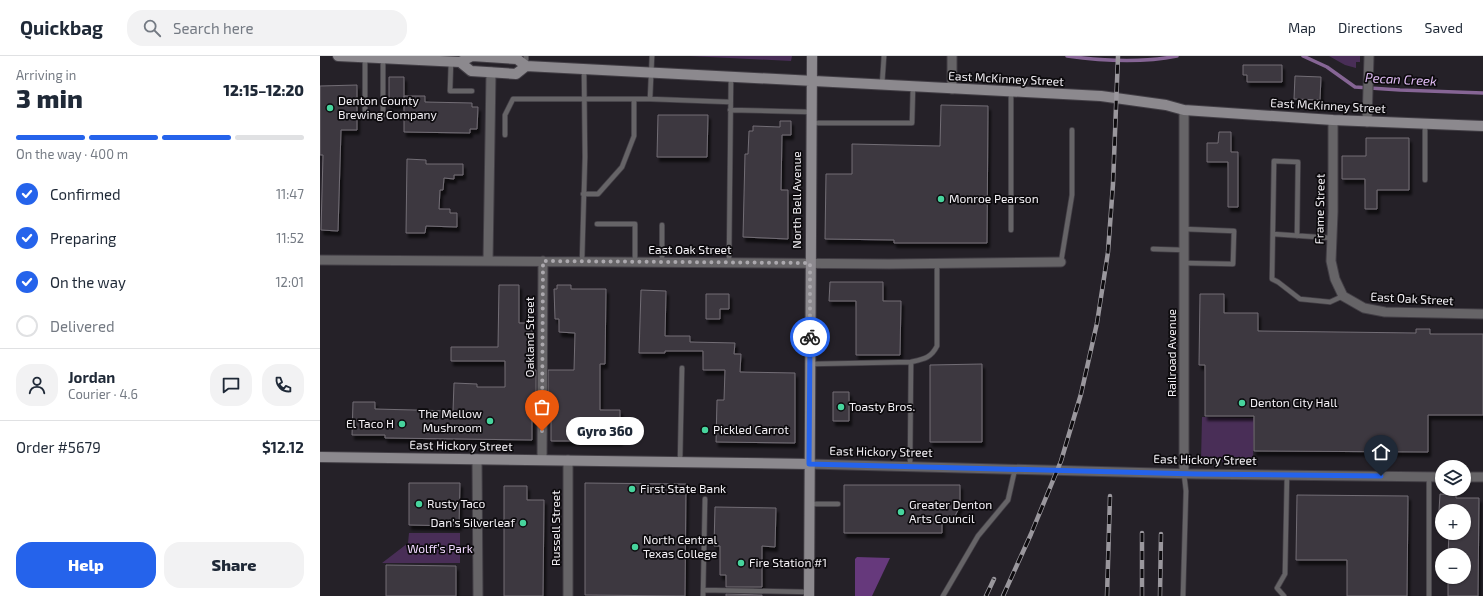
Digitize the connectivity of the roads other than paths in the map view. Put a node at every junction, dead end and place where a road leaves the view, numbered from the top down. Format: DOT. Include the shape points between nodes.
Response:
graph roads {
  1 [pos="338,56"];
  2 [pos="477,56"];
  3 [pos="652,56"];
  4 [pos="812,56"];
  5 [pos="884,56"];
  6 [pos="952,56"];
  7 [pos="365,58"];
  8 [pos="383,58"];
  9 [pos="1369,59"];
  10 [pos="526,61"];
  11 [pos="456,62"];
  12 [pos="584,69"];
  13 [pos="491,72"];
  14 [pos="651,72"];
  15 [pos="731,76"];
  16 [pos="811,81"];
  17 [pos="882,85"];
  18 [pos="912,87"];
  19 [pos="952,89"];
  20 [pos="472,92"];
  21 [pos="1011,92"];
  22 [pos="584,99"];
  23 [pos="634,99"];
  24 [pos="650,100"];
  25 [pos="730,102"];
  26 [pos="730,110"];
  27 [pos="1184,110"];
  28 [pos="811,112"];
  29 [pos="1333,120"];
  30 [pos="1367,122"];
  31 [pos="811,123"];
  32 [pos="1425,124"];
  33 [pos="1483,126"];
  34 [pos="1072,130"];
  35 [pos="505,135"];
  36 [pos="1425,180"];
  37 [pos="583,194"];
  38 [pos="598,224"];
  39 [pos="662,225"];
  40 [pos="1184,229"];
  41 [pos="1011,230"];
  42 [pos="1273,234"];
  43 [pos="1298,236"];
  44 [pos="1332,238"];
  45 [pos="1153,249"];
  46 [pos="1184,250"];
  47 [pos="320,260"];
  48 [pos="488,261"];
  49 [pos="543,261"];
  50 [pos="582,261"];
  51 [pos="635,262"];
  52 [pos="662,262"];
  53 [pos="729,262"];
  54 [pos="1061,262"];
  55 [pos="810,263"];
  56 [pos="937,263"];
  57 [pos="1184,263"];
  58 [pos="1343,296"];
  59 [pos="1483,314"];
  60 [pos="911,362"];
  61 [pos="810,364"];
  62 [pos="682,368"];
  63 [pos="320,457"];
  64 [pos="477,459"];
  65 [pos="542,460"];
  66 [pos="568,460"];
  67 [pos="680,462"];
  68 [pos="809,464"];
  69 [pos="910,466"];
  70 [pos="1015,469"];
  71 [pos="1184,474"];
  72 [pos="1287,475"];
  73 [pos="1428,476"];
  74 [pos="1435,476"];
  75 [pos="1471,477"];
  76 [pos="1483,477"];
  77 [pos="705,499"];
  78 [pos="809,504"];
  79 [pos="838,504"];
  80 [pos="703,590"];
  81 [pos="809,594"];
  82 [pos="478,596"];
  83 [pos="568,596"];
  84 [pos="703,596"];
  85 [pos="943,596"];
  86 [pos="1184,596"];
  87 [pos="1284,596"];
  88 [pos="1429,596"];
  1 -- 7 [label="main road, East McKinney Street"];
  2 -- 10 [label="main road, East McKinney Street" via="517,58"];
  2 -- 11 [label="main road, East McKinney Street"];
  3 -- 14 [label="lane"];
  4 -- 16 [label="main road, North Bell Avenue"];
  5 -- 17 [label="lane"];
  6 -- 19 [label="street"];
  7 -- 8 [label="main road, East McKinney Street"];
  7 -- 8 [label="lane" via="365,115 383,115"];
  8 -- 11 [label="main road, East McKinney Street"];
  9 -- 30 [label="street"];
  10 -- 12 [label="main road, East McKinney Street"];
  10 -- 13 [label="main road, East McKinney Street" via="516,74"];
  11 -- 13 [label="main road, East McKinney Street" via="471,71"];
  11 -- 20 [label="lane" via="450,91"];
  12 -- 14 [label="main road, East McKinney Street"];
  12 -- 22 [label="lane"];
  13 -- 48 [label="street"];
  14 -- 15 [label="main road, East McKinney Street"];
  14 -- 24 [label="lane"];
  15 -- 16 [label="main road, East McKinney Street"];
  15 -- 25 [label="lane"];
  16 -- 17 [label="main road, East McKinney Street"];
  16 -- 28 [label="main road, North Bell Avenue"];
  17 -- 18 [label="main road, East McKinney Street"];
  18 -- 19 [label="main road, East McKinney Street"];
  18 -- 31 [label="lane" via="912,123"];
  19 -- 21 [label="main road, East McKinney Street"];
  21 -- 27 [label="main road, East McKinney Street" via="1116,97"];
  21 -- 41 [label="lane"];
  22 -- 23 [label="lane"];
  22 -- 35 [label="lane" via="513,99 505,115"];
  22 -- 37 [label="lane"];
  23 -- 24 [label="lane"];
  23 -- 37 [label="lane" via="634,136 622,167 598,194"];
  24 -- 25 [label="lane"];
  25 -- 26 [label="lane"];
  26 -- 28 [label="lane"];
  26 -- 53 [label="lane"];
  27 -- 29 [label="main road, East McKinney Street"];
  27 -- 40 [label="street, Railroad Avenue"];
  28 -- 31 [label="main road, North Bell Avenue"];
  29 -- 30 [label="main road, East McKinney Street"];
  29 -- 44 [label="street, Frame Street"];
  30 -- 32 [label="main road, East McKinney Street"];
  31 -- 55 [label="main road, North Bell Avenue"];
  32 -- 33 [label="main road, East McKinney Street"];
  32 -- 36 [label="lane"];
  34 -- 54 [label="lane" via="1072,195"];
  37 -- 50 [label="lane"];
  38 -- 51 [label="lane" via="635,224"];
  39 -- 52 [label="lane"];
  40 -- 46 [label="street, Railroad Avenue"];
  40 -- 57 [label="lane" via="1234,231 1233,264"];
  42 -- 43 [label="lane"];
  42 -- 43 [label="lane" via="1274,161 1298,162"];
  42 -- 58 [label="lane" via="1272,279 1300,300 1330,302"];
  43 -- 44 [label="lane"];
  44 -- 58 [label="street, Frame Street" via="1331,261 1334,279"];
  45 -- 46 [label="lane"];
  46 -- 57 [label="street, Railroad Avenue"];
  47 -- 48 [label="street, East Oak Street"];
  48 -- 49 [label="street, East Oak Street"];
  49 -- 50 [label="street, East Oak Street"];
  49 -- 65 [label="street, Oakland Street"];
  50 -- 51 [label="street, East Oak Street"];
  51 -- 52 [label="street, East Oak Street"];
  52 -- 53 [label="street, East Oak Street"];
  53 -- 55 [label="street, East Oak Street"];
  54 -- 56 [label="street, East Oak Street"];
  55 -- 56 [label="street, East Oak Street"];
  55 -- 61 [label="main road, North Bell Avenue"];
  56 -- 60 [label="lane" via="937,346 933,354 925,359"];
  57 -- 71 [label="street, Railroad Avenue"];
  58 -- 59 [label="street, East Oak Street" via="1364,308 1385,312"];
  60 -- 61 [label="lane"];
  60 -- 69 [label="lane"];
  61 -- 68 [label="main road, North Bell Avenue"];
  62 -- 67 [label="lane"];
  63 -- 64 [label="main road, East Hickory Street"];
  64 -- 65 [label="main road, East Hickory Street"];
  64 -- 82 [label="street"];
  65 -- 66 [label="main road, East Hickory Street"];
  66 -- 67 [label="main road, East Hickory Street"];
  66 -- 83 [label="street, Russell Street"];
  67 -- 68 [label="main road, East Hickory Street"];
  68 -- 69 [label="street, East Hickory Street"];
  68 -- 78 [label="main road, North Bell Avenue"];
  69 -- 70 [label="street, East Hickory Street"];
  70 -- 71 [label="street, East Hickory Street"];
  70 -- 85 [label="lane" via="1008,500 978,536"];
  71 -- 72 [label="street, East Hickory Street"];
  71 -- 86 [label="lane, Railroad Avenue"];
  72 -- 73 [label="street, East Hickory Street"];
  72 -- 87 [label="lane" via="1286,574 1278,588"];
  73 -- 74 [label="street, East Hickory Street"];
  73 -- 88 [label="lane"];
  75 -- 76 [label="street"];
  77 -- 80 [label="lane"];
  78 -- 79 [label="lane"];
  78 -- 81 [label="main road, North Bell Avenue"];
  80 -- 81 [label="lane"];
  80 -- 84 [label="lane"];
}
